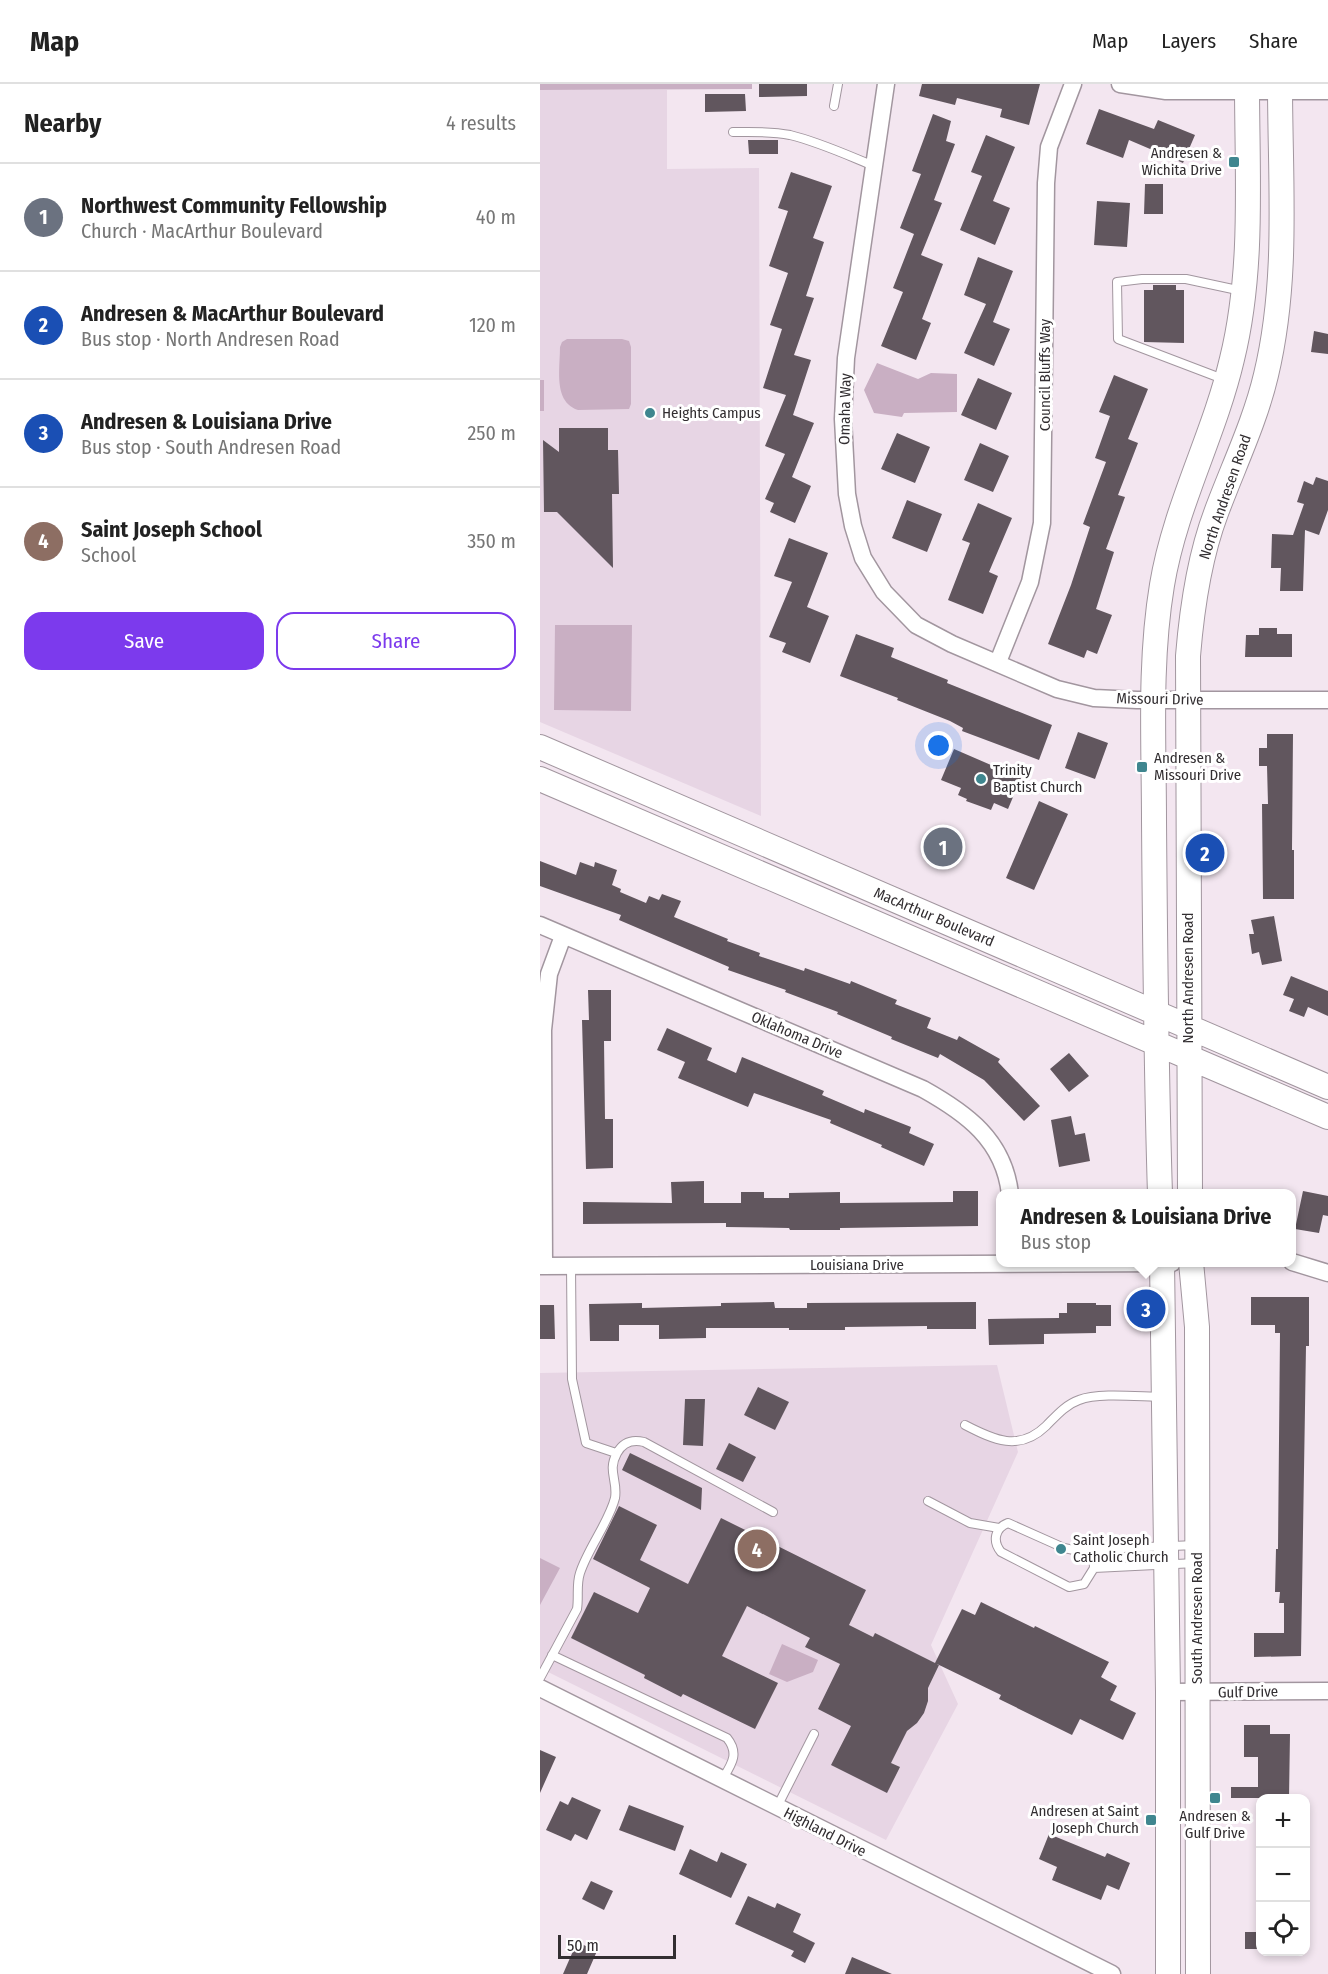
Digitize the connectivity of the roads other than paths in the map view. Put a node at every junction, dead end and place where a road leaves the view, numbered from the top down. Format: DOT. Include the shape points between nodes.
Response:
graph roads {
  1 [pos="838,84"];
  2 [pos="885,84"];
  3 [pos="1073,84"];
  4 [pos="1120,84"];
  5 [pos="1247,87"];
  6 [pos="1280,87"];
  7 [pos="1328,91"];
  8 [pos="834,106"];
  9 [pos="733,132"];
  10 [pos="874,166"];
  11 [pos="1244,291"];
  12 [pos="1227,380"];
  13 [pos="998,662"];
  14 [pos="1154,700"];
  15 [pos="1186,700"];
  16 [pos="1328,700"];
  17 [pos="540,747"];
  18 [pos="540,779"];
  19 [pos="540,925"];
  20 [pos="563,936"];
  21 [pos="1155,1012"];
  22 [pos="1188,1026"];
  23 [pos="1155,1042"];
  24 [pos="1188,1056"];
  25 [pos="1328,1087"];
  26 [pos="1328,1117"];
  27 [pos="1009,1189"];
  28 [pos="1160,1189"];
  29 [pos="1190,1189"];
  30 [pos="1296,1263"];
  31 [pos="996,1264"];
  32 [pos="542,1266"];
  33 [pos="571,1266"];
  34 [pos="1162,1267"];
  35 [pos="1191,1267"];
  36 [pos="1328,1273"];
  37 [pos="1163,1397"];
  38 [pos="965,1425"];
  39 [pos="616,1454"];
  40 [pos="928,1501"];
  41 [pos="773,1512"];
  42 [pos="999,1528"];
  43 [pos="1093,1549"];
  44 [pos="1197,1554"];
  45 [pos="1166,1555"];
  46 [pos="1094,1568"];
  47 [pos="552,1655"];
  48 [pos="540,1678"];
  49 [pos="540,1688"];
  50 [pos="1328,1690"];
  51 [pos="1168,1692"];
  52 [pos="1197,1692"];
  53 [pos="814,1734"];
  54 [pos="722,1780"];
  55 [pos="777,1808"];
  56 [pos="1112,1974"];
  57 [pos="1168,1974"];
  58 [pos="1198,1974"];
  1 -- 8 [label="lane"];
  2 -- 10 [label="street, Omaha Way"];
  3 -- 13 [label="street, Council Bluffs Way" via="1049,147 1046,183 1042,523 1029,582"];
  4 -- 5 [label="street" via="1166,91"];
  5 -- 6 [label="street"];
  5 -- 11 [label="street"];
  6 -- 7 [label="street"];
  6 -- 15 [label="street, North Andresen Road" via="1282,248 1276,319 1265,379 1216,513 1193,601"];
  9 -- 10 [label="lane" via="790,135"];
  10 -- 13 [label="street, Omaha Way" via="846,358 843,419 853,526 863,558 884,592 916,625"];
  11 -- 12 [label="street"];
  11 -- 12 [label="lane" via="1186,279 1117,282 1118,339"];
  12 -- 14 [label="street" via="1185,496 1162,583 1155,640"];
  13 -- 14 [label="street, Missouri Drive" via="1057,689 1094,698"];
  14 -- 15 [label="street, Missouri Drive"];
  14 -- 21 [label="street"];
  15 -- 16 [label="street, Missouri Drive"];
  15 -- 22 [label="street, North Andresen Road"];
  17 -- 21 [label="street, MacArthur Boulevard"];
  18 -- 23 [label="street, MacArthur Boulevard"];
  19 -- 20 [label="street, Oklahoma Drive"];
  20 -- 27 [label="street, Oklahoma Drive" via="923,1089 958,1109 983,1132 1002,1162"];
  20 -- 32 [label="street" via="549,974 543,1030"];
  21 -- 22 [label="street, MacArthur Boulevard"];
  21 -- 23 [label="street"];
  22 -- 24 [label="street, North Andresen Road"];
  22 -- 25 [label="street, MacArthur Boulevard"];
  23 -- 24 [label="street, MacArthur Boulevard"];
  23 -- 28 [label="street"];
  24 -- 26 [label="street, MacArthur Boulevard"];
  24 -- 29 [label="street"];
  30 -- 36 [label="street"];
  31 -- 33 [label="street, Louisiana Drive"];
  32 -- 33 [label="street, Louisiana Drive"];
  33 -- 39 [label="lane" via="572,1379 586,1443"];
  34 -- 37 [label="street, South Andresen Road"];
  35 -- 44 [label="street, South Andresen Road" via="1197,1327"];
  37 -- 38 [label="lane" via="1080,1399 1032,1437 1018,1441 990,1438"];
  37 -- 45 [label="street, South Andresen Road"];
  39 -- 41 [label="lane" via="628,1442 644,1442"];
  39 -- 47 [label="lane" via="611,1471 616,1487 613,1504 580,1572 577,1610"];
  40 -- 42 [label="lane" via="970,1523"];
  42 -- 43 [label="lane" via="1008,1523 1064,1548"];
  42 -- 46 [label="lane" via="996,1543 1001,1552 1069,1587 1084,1584"];
  43 -- 45 [label="lane"];
  43 -- 46 [label="lane"];
  44 -- 45 [label="lane"];
  44 -- 45 [label="lane"];
  44 -- 52 [label="street, South Andresen Road"];
  45 -- 46 [label="lane"];
  45 -- 51 [label="street, South Andresen Road"];
  47 -- 48 [label="lane"];
  47 -- 54 [label="lane" via="727,1738 735,1750"];
  49 -- 54 [label="street, Highland Drive"];
  50 -- 52 [label="street, Gulf Drive"];
  51 -- 52 [label="street, Gulf Drive"];
  51 -- 57 [label="street, South Andresen Road"];
  52 -- 58 [label="street, South Andresen Road"];
  53 -- 55 [label="lane"];
  54 -- 55 [label="street, Highland Drive"];
  55 -- 56 [label="street, Highland Drive"];
}
